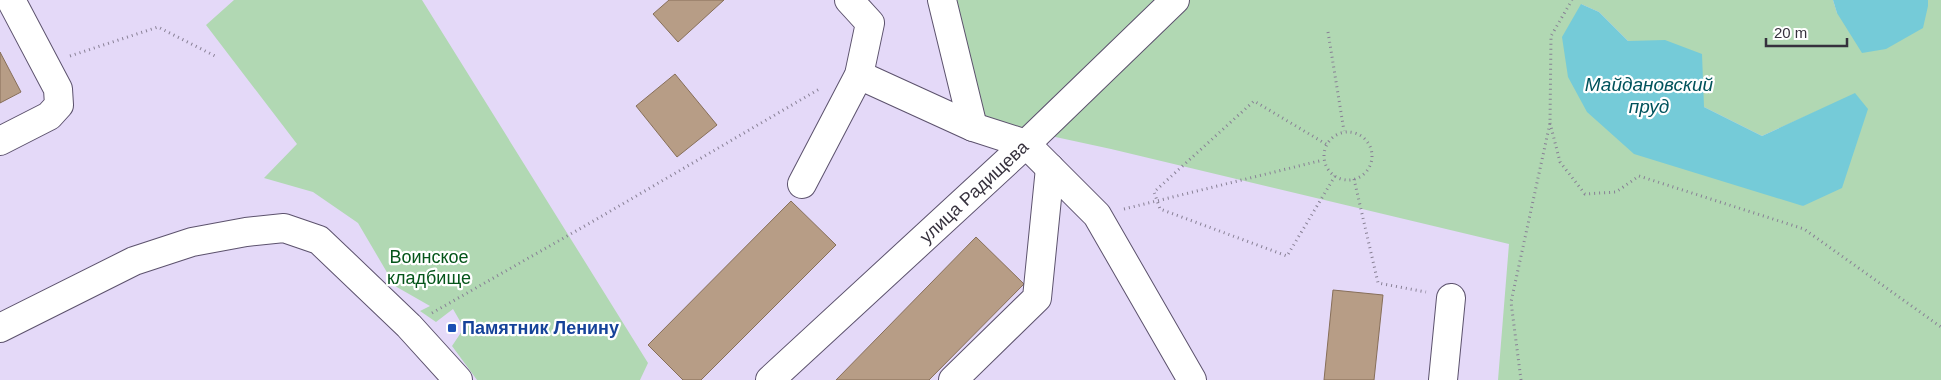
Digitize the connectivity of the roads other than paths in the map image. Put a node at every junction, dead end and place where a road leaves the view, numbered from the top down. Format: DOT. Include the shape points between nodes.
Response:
graph roads {
  1 [pos="11,0"];
  2 [pos="849,0"];
  3 [pos="942,0"];
  4 [pos="1175,0"];
  5 [pos="859,75"];
  6 [pos="973,127"];
  7 [pos="0,141"];
  8 [pos="1026,144"];
  9 [pos="1050,168"];
  10 [pos="802,184"];
  11 [pos="1451,298"];
  12 [pos="0,328"];
  13 [pos="458,380"];
  14 [pos="770,380"];
  15 [pos="953,380"];
  16 [pos="1192,380"];
  17 [pos="1443,380"];
  1 -- 7 [label="street" via="58,89 59,105 49,116"];
  2 -- 5 [label="street" via="870,23"];
  3 -- 6 [label="street"];
  4 -- 8 [label="street, улица Радищева"];
  5 -- 6 [label="street"];
  5 -- 10 [label="street"];
  6 -- 8 [label="street"];
  8 -- 9 [label="street"];
  8 -- 14 [label="street, улица Радищева"];
  9 -- 15 [label="street" via="1037,298"];
  9 -- 16 [label="street" via="1096,215"];
  11 -- 17 [label="street"];
  12 -- 13 [label="street" via="134,261 192,242 284,228 319,240 409,326"];
}
